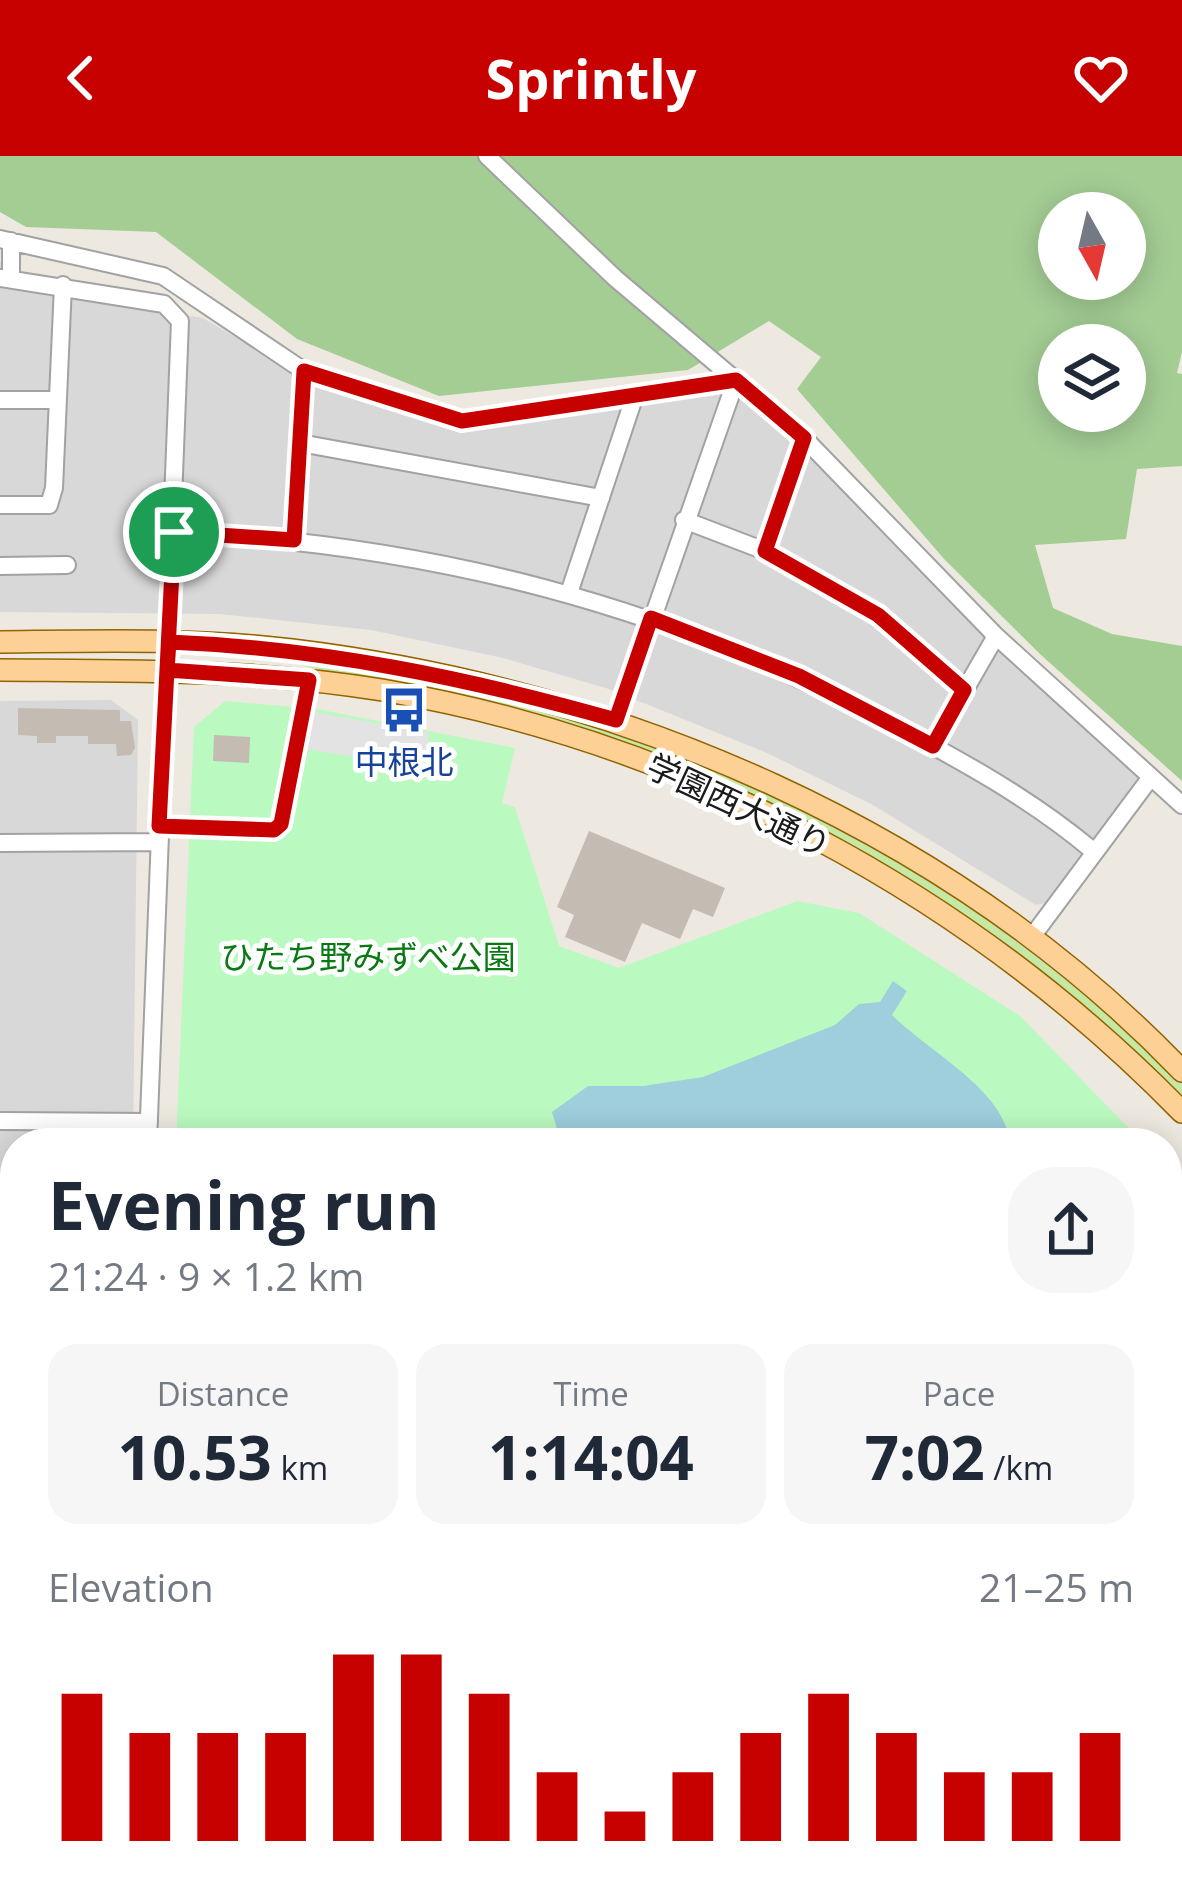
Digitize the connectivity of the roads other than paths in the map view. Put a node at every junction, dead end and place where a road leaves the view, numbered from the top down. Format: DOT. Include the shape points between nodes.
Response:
graph roads {
  1 [pos="487,156"];
  2 [pos="5,240"];
  3 [pos="5,278"];
  4 [pos="63,285"];
  5 [pos="304,371"];
  6 [pos="736,380"];
  7 [pos="635,395"];
  8 [pos="0,400"];
  9 [pos="58,400"];
  10 [pos="804,438"];
  11 [pos="300,443"];
  12 [pos="601,498"];
  13 [pos="0,505"];
  14 [pos="685,520"];
  15 [pos="174,532"];
  16 [pos="294,540"];
  17 [pos="765,551"];
  18 [pos="67,565"];
  19 [pos="0,566"];
  20 [pos="569,593"];
  21 [pos="651,618"];
  22 [pos="996,636"];
  23 [pos="0,642"];
  24 [pos="169,642"];
  25 [pos="0,670"];
  26 [pos="167,670"];
  27 [pos="309,680"];
  28 [pos="964,690"];
  29 [pos="616,720"];
  30 [pos="933,746"];
  31 [pos="1150,777"];
  32 [pos="1182,805"];
  33 [pos="159,834"];
  34 [pos="0,843"];
  35 [pos="1092,850"];
  36 [pos="1030,938"];
  37 [pos="1182,1071"];
  38 [pos="1182,1112"];
  39 [pos="0,1121"];
  40 [pos="149,1122"];
  41 [pos="149,1128"];
  1 -- 6 [label="street"];
  2 -- 3 [label="street"];
  2 -- 5 [label="street" via="163,276"];
  3 -- 4 [label="street"];
  4 -- 9 [label="street"];
  4 -- 15 [label="street" via="164,304 180,320"];
  5 -- 7 [label="street" via="462,421"];
  5 -- 11 [label="street"];
  6 -- 7 [label="street"];
  6 -- 10 [label="street"];
  6 -- 14 [label="street"];
  7 -- 12 [label="street"];
  8 -- 9 [label="street"];
  9 -- 13 [label="street" via="49,505"];
  10 -- 17 [label="street"];
  10 -- 22 [label="street"];
  11 -- 12 [label="street"];
  11 -- 16 [label="street"];
  12 -- 20 [label="street"];
  14 -- 17 [label="street"];
  14 -- 21 [label="street"];
  15 -- 16 [label="street"];
  15 -- 24 [label="street"];
  16 -- 20 [label="street" via="466,566"];
  17 -- 28 [label="street" via="878,615"];
  18 -- 19 [label="street"];
  20 -- 21 [label="street"];
  21 -- 29 [label="street"];
  21 -- 30 [label="street" via="799,676"];
  22 -- 28 [label="street"];
  22 -- 31 [label="street"];
  23 -- 24 [label="main road, 学園西大通り"];
  24 -- 26 [label="street"];
  24 -- 29 [label="main road, 学園西大通り" via="385,662"];
  25 -- 26 [label="main road, 学園西大通り"];
  26 -- 27 [label="main road, 学園西大通り"];
  26 -- 33 [label="street"];
  27 -- 33 [label="street" via="281,824"];
  27 -- 38 [label="main road, 学園西大通り" via="484,712 606,746 776,817 903,886 1017,963"];
  28 -- 30 [label="street"];
  29 -- 36 [label="main road, 学園西大通り" via="784,789"];
  30 -- 35 [label="street" via="1044,809"];
  31 -- 32 [label="street"];
  31 -- 35 [label="street"];
  33 -- 34 [label="street"];
  33 -- 40 [label="street"];
  35 -- 36 [label="street"];
  36 -- 37 [label="main road, 学園西大通り"];
  39 -- 40 [label="street"];
  40 -- 41 [label="street"];
}
